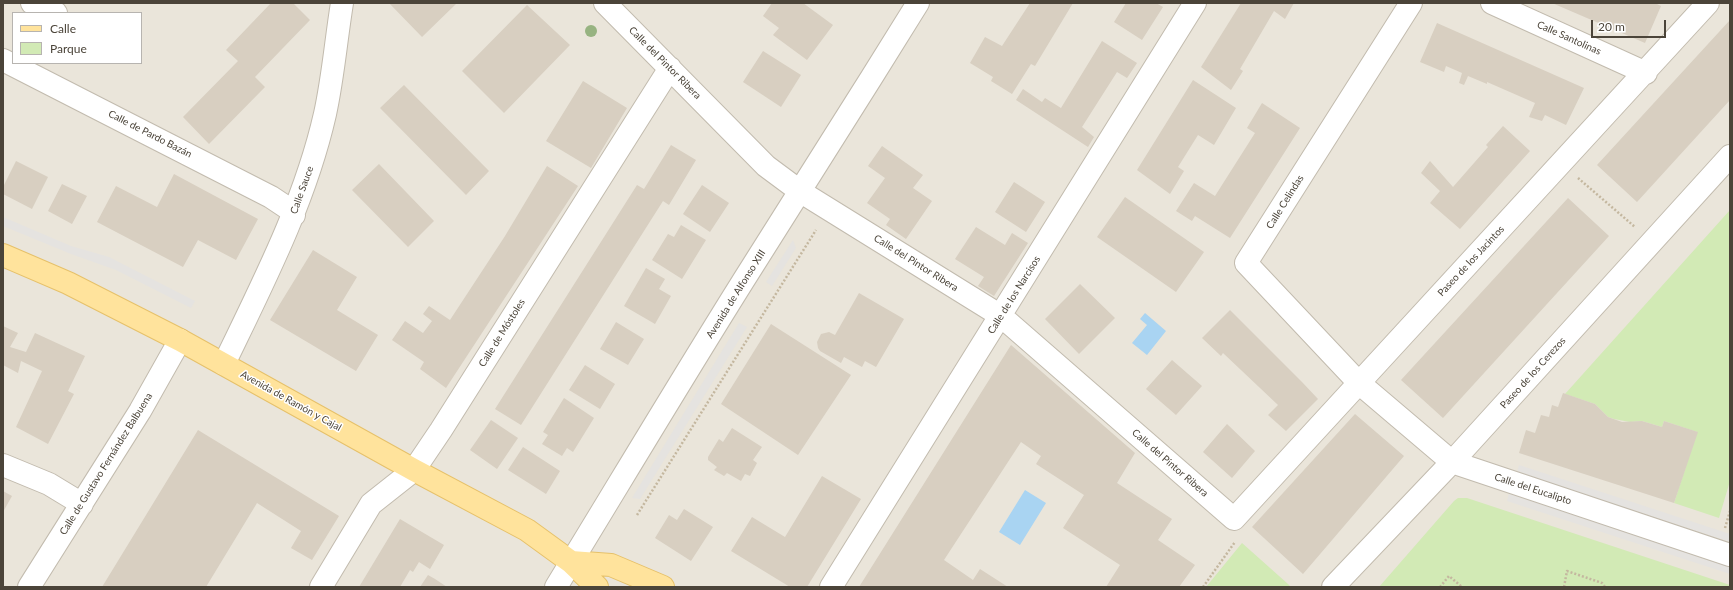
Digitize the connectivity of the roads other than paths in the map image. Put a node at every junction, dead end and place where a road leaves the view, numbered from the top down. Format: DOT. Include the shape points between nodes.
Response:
graph roads {
  1 [pos="32,3"];
  2 [pos="342,3"];
  3 [pos="918,3"];
  4 [pos="1195,3"];
  5 [pos="1411,3"];
  6 [pos="1492,3"];
  7 [pos="1708,3"];
  8 [pos="608,4"];
  9 [pos="54,12"];
  10 [pos="3,60"];
  11 [pos="670,68"];
  12 [pos="1646,73"];
  13 [pos="1730,156"];
  14 [pos="801,192"];
  15 [pos="294,215"];
  16 [pos="3,255"];
  17 [pos="1001,316"];
  18 [pos="180,340"];
  19 [pos="224,364"];
  20 [pos="1358,383"];
  21 [pos="1452,462"];
  22 [pos="3,465"];
  23 [pos="414,470"];
  24 [pos="82,504"];
  25 [pos="1236,528"];
  26 [pos="1730,555"];
  27 [pos="571,562"];
  28 [pos="29,587"];
  29 [pos="321,587"];
  30 [pos="556,587"];
  31 [pos="597,587"];
  32 [pos="663,587"];
  33 [pos="832,587"];
  34 [pos="1333,587"];
  1 -- 9 [label="street"];
  2 -- 15 [label="street, Calle Sauce" via="325,113 313,160"];
  3 -- 14 [label="street, Avenida de Alfonso XIII"];
  4 -- 17 [label="street, Calle de los Narcisos"];
  5 -- 20 [label="street, Calle Celindas" via="1246,263"];
  6 -- 12 [label="street, Calle Santolinas"];
  7 -- 12 [label="street, Paseo de los Jacintos"];
  8 -- 11 [label="street, Calle del Pintor Ribera"];
  10 -- 15 [label="street, Calle de Pardo Bazán" via="271,197"];
  11 -- 14 [label="street, Calle del Pintor Ribera" via="766,166"];
  11 -- 23 [label="street, Calle de Móstoles"];
  12 -- 20 [label="street, Paseo de los Jacintos"];
  13 -- 21 [label="street, Paseo de los Cerezos"];
  14 -- 17 [label="street, Calle del Pintor Ribera"];
  14 -- 27 [label="street, Avenida de Alfonso XIII"];
  15 -- 19 [label="street, Calle Sauce"];
  16 -- 18 [label="main road, Avenida de Ramón y Cajal" via="68,283"];
  17 -- 25 [label="street, Calle del Pintor Ribera"];
  17 -- 33 [label="street, Calle de los Narcisos"];
  18 -- 19 [label="main road, Avenida de Ramón y Cajal"];
  18 -- 24 [label="street, Calle de Gustavo Fernández Balbuena" via="140,411"];
  19 -- 23 [label="main road, Avenida de Ramón y Cajal"];
  20 -- 21 [label="street, Calle del Eucalipto"];
  20 -- 25 [label="street, Paseo de los Jacintos"];
  21 -- 26 [label="street, Calle del Eucalipto"];
  21 -- 34 [label="street, Paseo de los Cerezos"];
  22 -- 24 [label="street" via="49,484"];
  23 -- 27 [label="main road, Avenida de Ramón y Cajal" via="527,530"];
  23 -- 29 [label="street, Calle de Móstoles" via="371,504"];
  24 -- 28 [label="street, Calle de Gustavo Fernández Balbuena"];
  27 -- 30 [label="street, Avenida de Alfonso XIII"];
  27 -- 31 [label="main road, Avenida de Ramón y Cajal"];
  27 -- 32 [label="main road" via="611,565"];
}
